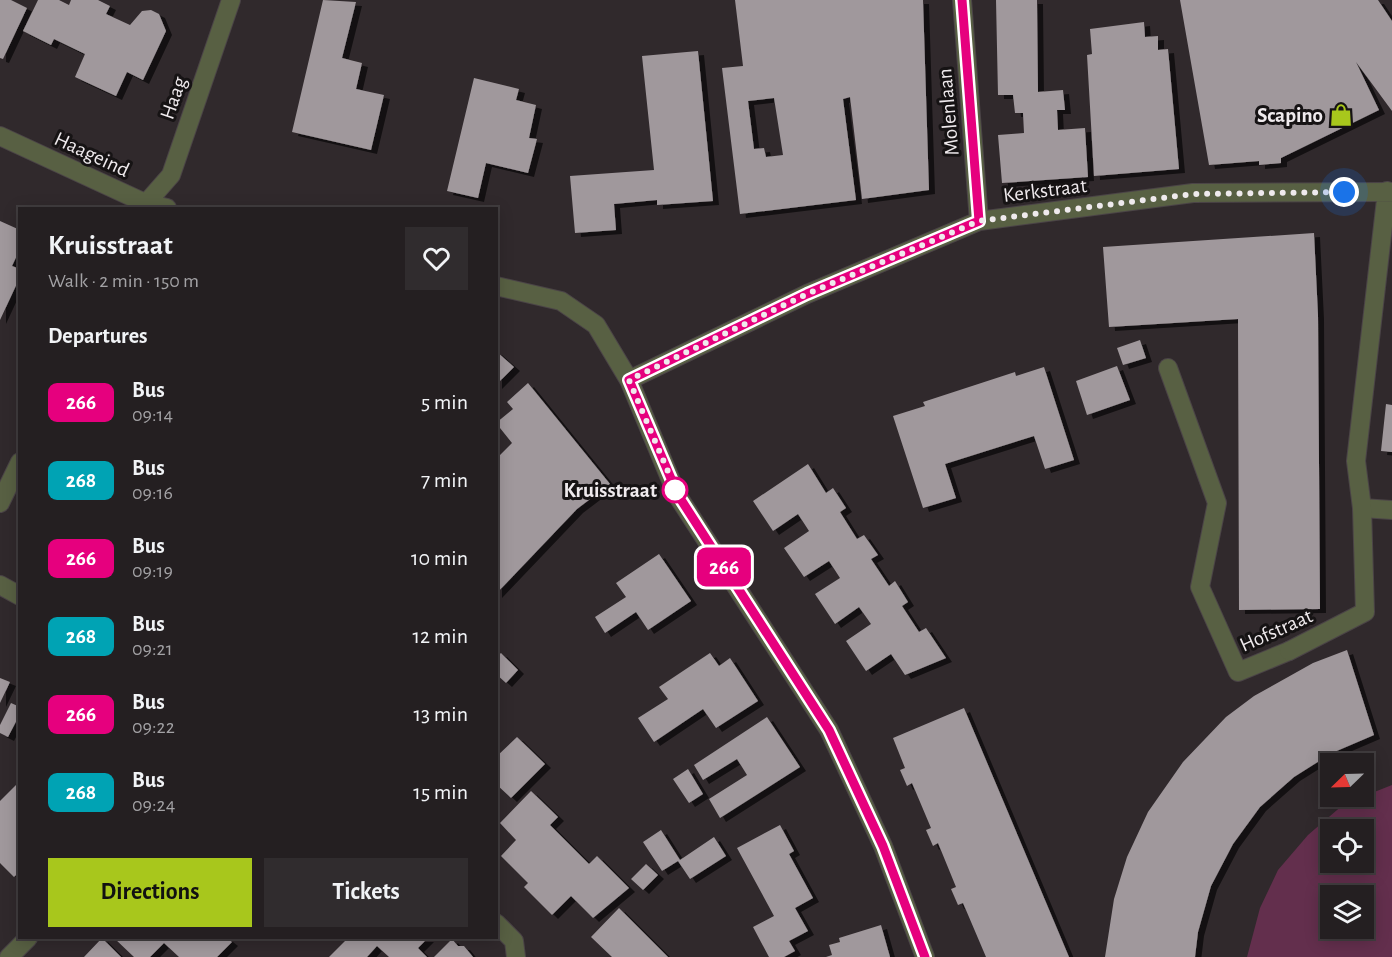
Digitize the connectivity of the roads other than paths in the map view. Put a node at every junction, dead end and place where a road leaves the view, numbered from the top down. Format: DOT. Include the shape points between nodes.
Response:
graph roads {
  1 [pos="231,0"];
  2 [pos="962,0"];
  3 [pos="0,136"];
  4 [pos="1390,190"];
  5 [pos="144,206"];
  6 [pos="979,221"];
  7 [pos="498,286"];
  8 [pos="1168,368"];
  9 [pos="629,380"];
  10 [pos="18,466"];
  11 [pos="0,503"];
  12 [pos="1362,508"];
  13 [pos="1392,510"];
  14 [pos="0,585"];
  15 [pos="18,595"];
  16 [pos="498,925"];
  17 [pos="27,939"];
  18 [pos="9,957"];
  19 [pos="516,957"];
  20 [pos="925,957"];
  1 -- 5 [label="street, Haag" via="171,175"];
  2 -- 6 [label="street, Molenlaan"];
  3 -- 5 [label="street, Haageind"];
  4 -- 6 [label="street, Kerkstraat" via="1193,194"];
  4 -- 12 [label="street, Hofstraat" via="1356,461"];
  6 -- 9 [label="street, Kerkstraat" via="807,294"];
  7 -- 9 [label="street" via="561,301 596,325"];
  8 -- 12 [label="street, Hofstraat" via="1217,503 1200,587 1238,672 1365,612"];
  9 -- 20 [label="street" via="678,495 829,730 883,846"];
  10 -- 11 [label="street"];
  12 -- 13 [label="street"];
  14 -- 15 [label="street"];
  16 -- 19 [label="street" via="514,940"];
  17 -- 18 [label="street"];
}
